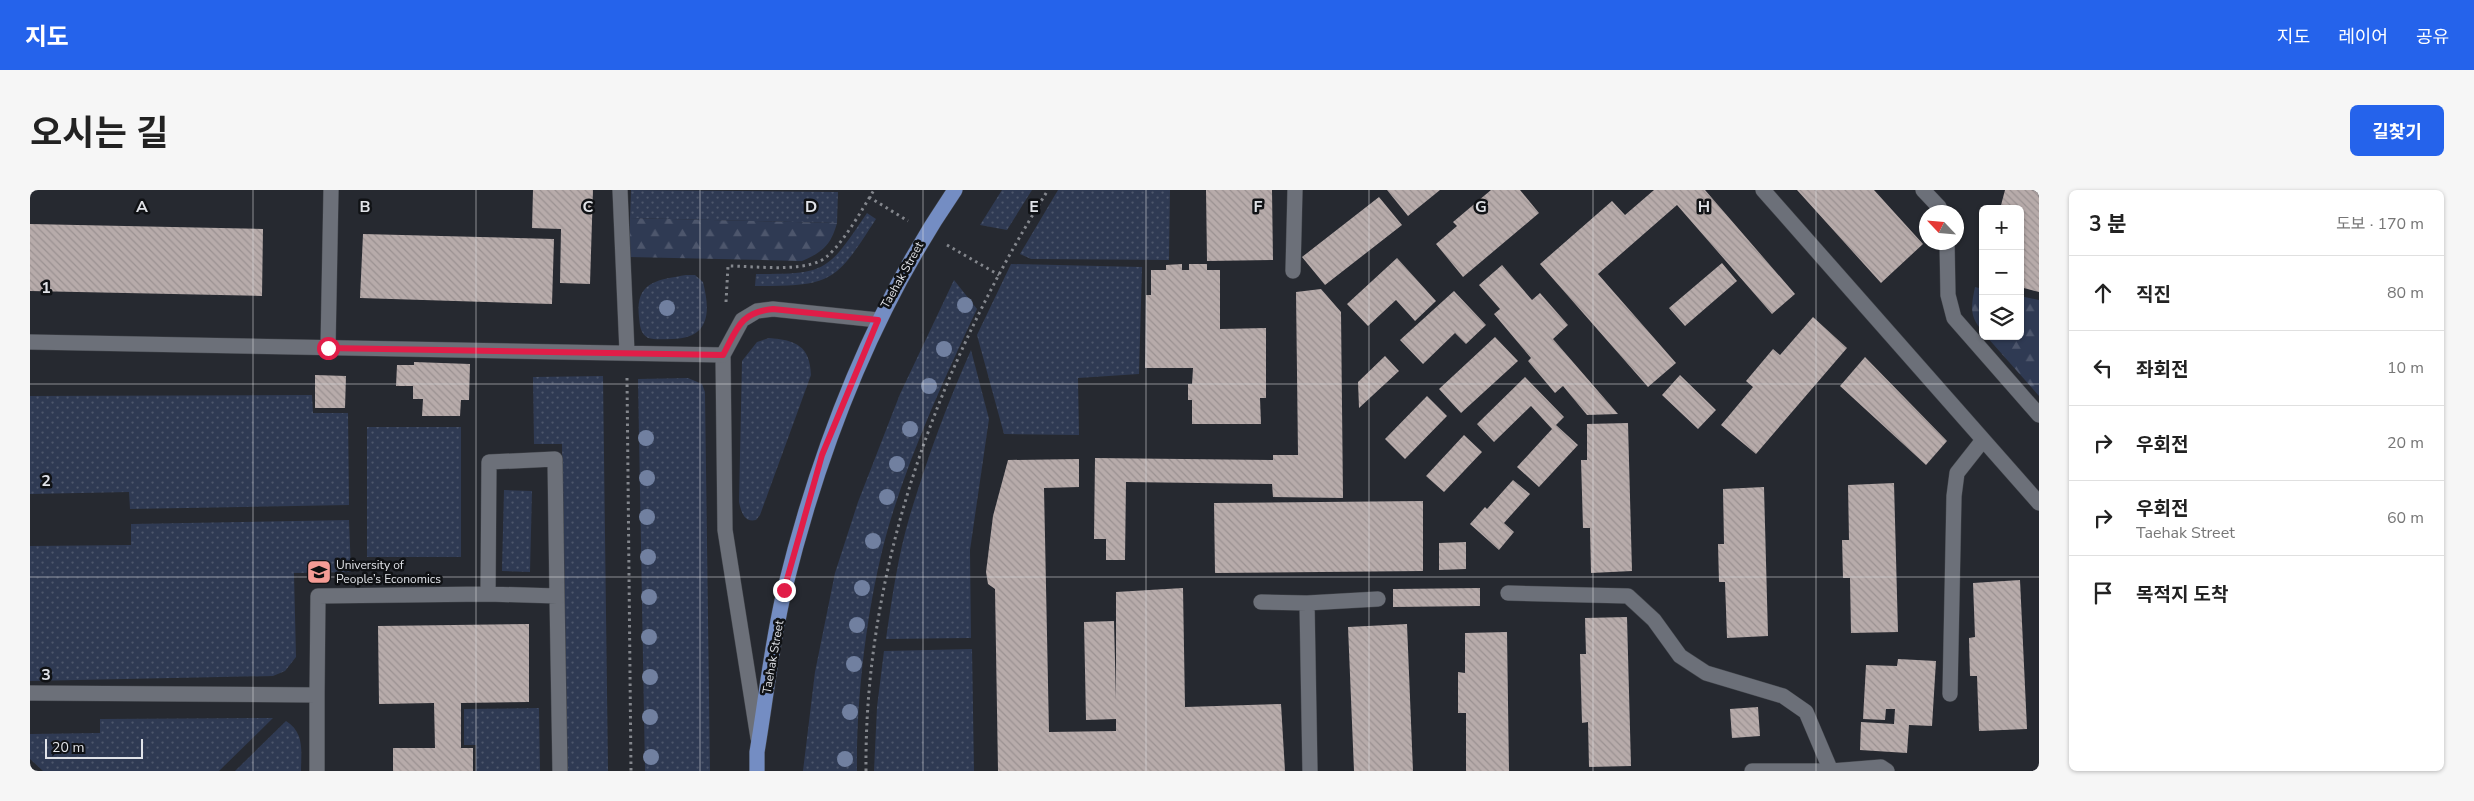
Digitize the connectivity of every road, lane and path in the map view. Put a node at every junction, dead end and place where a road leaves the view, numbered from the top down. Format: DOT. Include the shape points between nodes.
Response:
graph roads {
  1 [pos="332,190"];
  2 [pos="620,190"];
  3 [pos="874,190"];
  4 [pos="955,190"];
  5 [pos="1048,190"];
  6 [pos="1295,190"];
  7 [pos="1762,190"];
  8 [pos="1923,190"];
  9 [pos="1937,205"];
  10 [pos="1947,250"];
  11 [pos="1293,271"];
  12 [pos="725,306"];
  13 [pos="878,320"];
  14 [pos="30,342"];
  15 [pos="328,348"];
  16 [pos="627,352"];
  17 [pos="723,355"];
  18 [pos="2039,416"];
  19 [pos="1983,440"];
  20 [pos="2039,503"];
  21 [pos="1508,593"];
  22 [pos="488,594"];
  23 [pos="557,596"];
  24 [pos="1378,599"];
  25 [pos="1261,602"];
  26 [pos="1307,603"];
  27 [pos="30,693"];
  28 [pos="1950,694"];
  29 [pos="317,695"];
  30 [pos="759,742"];
  31 [pos="317,771"];
  32 [pos="560,771"];
  33 [pos="631,771"];
  34 [pos="757,771"];
  35 [pos="866,771"];
  36 [pos="1310,771"];
  37 [pos="1752,771"];
  38 [pos="1831,771"];
  39 [pos="1887,771"];
  1 -- 15 [label="street"];
  2 -- 16 [label="street"];
  3 -- 12 [label="path" via="836,246 821,261 798,267 728,266"];
  4 -- 13 [label="main road, Taehak Street" via="926,232"];
  5 -- 35 [label="path" via="1020,235 980,313 938,409 899,517 874,655 868,705"];
  6 -- 11 [label="street"];
  7 -- 19 [label="street"];
  8 -- 9 [label="street"];
  10 -- 18 [label="street" via="1948,295 1954,318"];
  13 -- 17 [label="street" via="757,310 742,320"];
  13 -- 30 [label="main road, Taehak Street" via="822,455 784,590"];
  14 -- 15 [label="street"];
  15 -- 16 [label="street"];
  16 -- 17 [label="street"];
  16 -- 33 [label="path"];
  17 -- 30 [label="street" via="724,530"];
  19 -- 20 [label="street"];
  19 -- 28 [label="street" via="1957,473 1954,496"];
  21 -- 38 [label="street" via="1628,596 1654,620 1680,656 1706,673 1783,696 1806,712"];
  22 -- 23 [label="street"];
  22 -- 23 [label="street" via="489,462 555,460"];
  22 -- 29 [label="street" via="318,596"];
  23 -- 32 [label="street"];
  24 -- 26 [label="street"];
  25 -- 26 [label="street"];
  26 -- 36 [label="street"];
  27 -- 29 [label="street"];
  29 -- 31 [label="street"];
  30 -- 34 [label="main road, Taehak Street"];
  37 -- 38 [label="street"];
  38 -- 39 [label="street" via="1882,767"];
}
